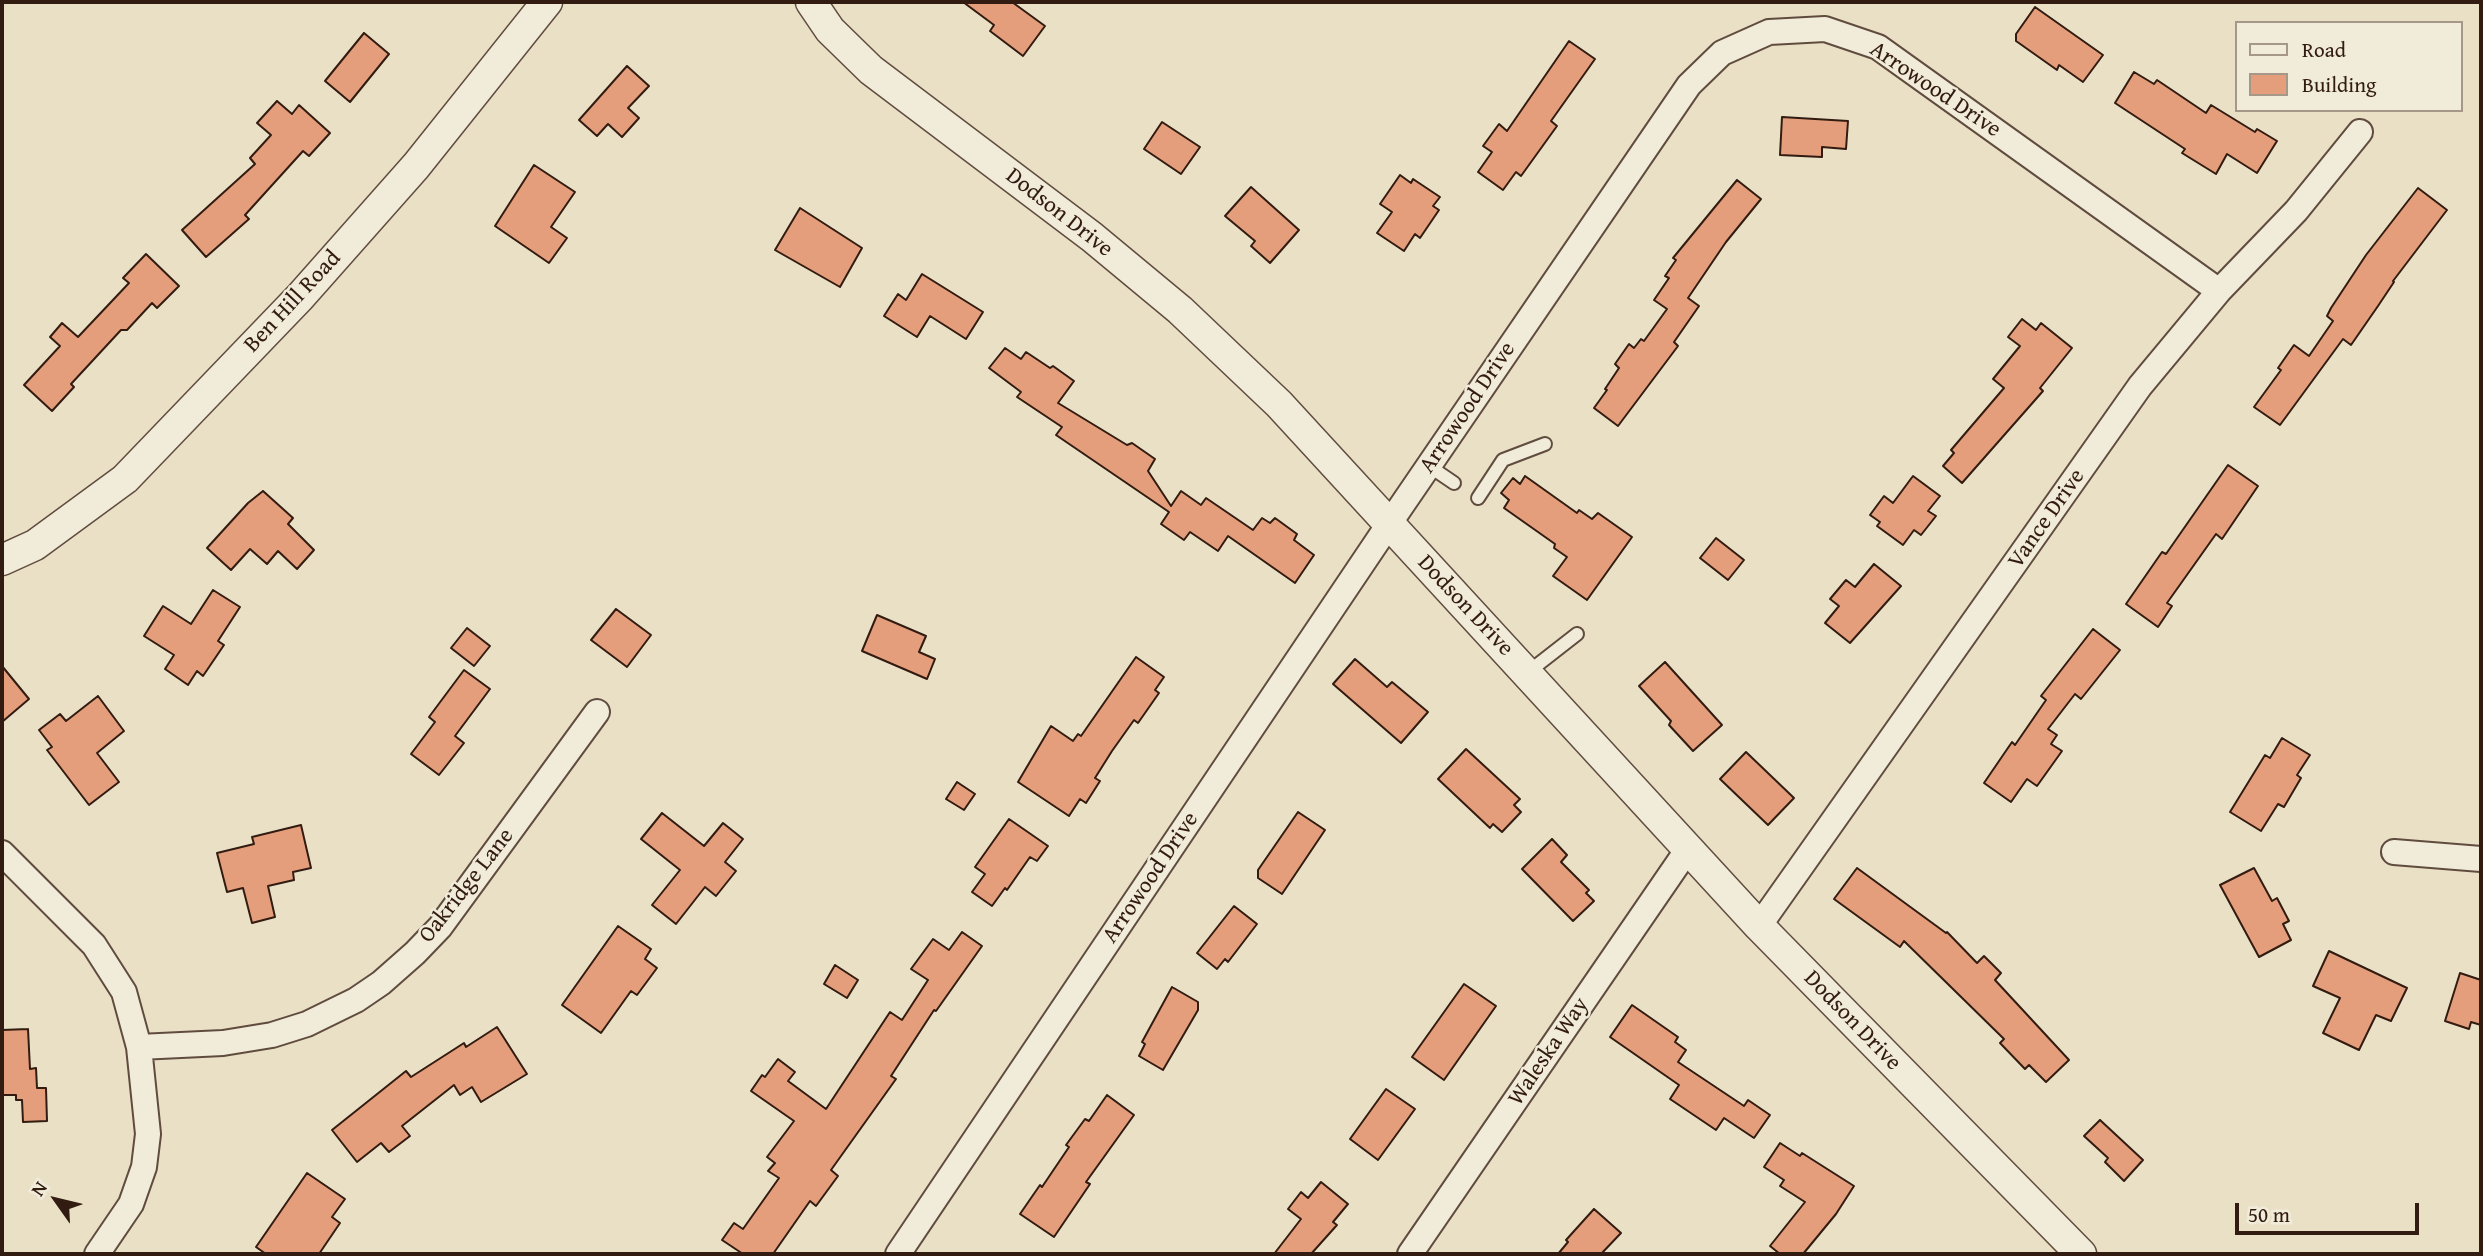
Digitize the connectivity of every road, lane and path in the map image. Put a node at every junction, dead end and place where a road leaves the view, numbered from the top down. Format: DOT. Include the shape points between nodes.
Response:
graph roads {
  1 [pos="547,2"];
  2 [pos="811,2"];
  3 [pos="2360,132"];
  4 [pos="2219,290"];
  5 [pos="1545,444"];
  6 [pos="1429,466"];
  7 [pos="1454,483"];
  8 [pos="1478,498"];
  9 [pos="1390,524"];
  10 [pos="2,560"];
  11 [pos="1577,634"];
  12 [pos="1527,674"];
  13 [pos="597,712"];
  14 [pos="1688,849"];
  15 [pos="2394,852"];
  16 [pos="2,853"];
  17 [pos="2481,859"];
  18 [pos="1759,926"];
  19 [pos="139,1047"];
  20 [pos="97,1254"];
  21 [pos="898,1254"];
  22 [pos="1410,1254"];
  23 [pos="2081,1254"];
  1 -- 10 [label="street, Ben Hill Road" via="407,176 300,297 125,479 35,545"];
  2 -- 9 [label="street, Dodson Drive" via="830,30 871,70 1092,237 1180,310 1279,404"];
  3 -- 4 [label="street, Vance Drive" via="2297,211"];
  4 -- 6 [label="street, Arrowood Drive" via="1878,47 1825,29 1769,32 1722,53 1689,85"];
  4 -- 18 [label="street, Vance Drive" via="2140,386"];
  5 -- 8 [label="lane" via="1503,460"];
  6 -- 7 [label="lane"];
  6 -- 9 [label="street, Arrowood Drive"];
  9 -- 12 [label="street, Dodson Drive"];
  9 -- 21 [label="street, Arrowood Drive"];
  11 -- 12 [label="lane"];
  12 -- 14 [label="street, Dodson Drive"];
  13 -- 19 [label="street, Oakridge Lane" via="440,927 381,984 307,1024 272,1035 223,1043"];
  14 -- 18 [label="street, Dodson Drive"];
  14 -- 22 [label="street, Waleska Way"];
  15 -- 17 [label="street"];
  16 -- 19 [label="street" via="94,945 124,992"];
  18 -- 23 [label="street, Dodson Drive"];
  19 -- 20 [label="street" via="148,1134 144,1167 131,1204"];
}
